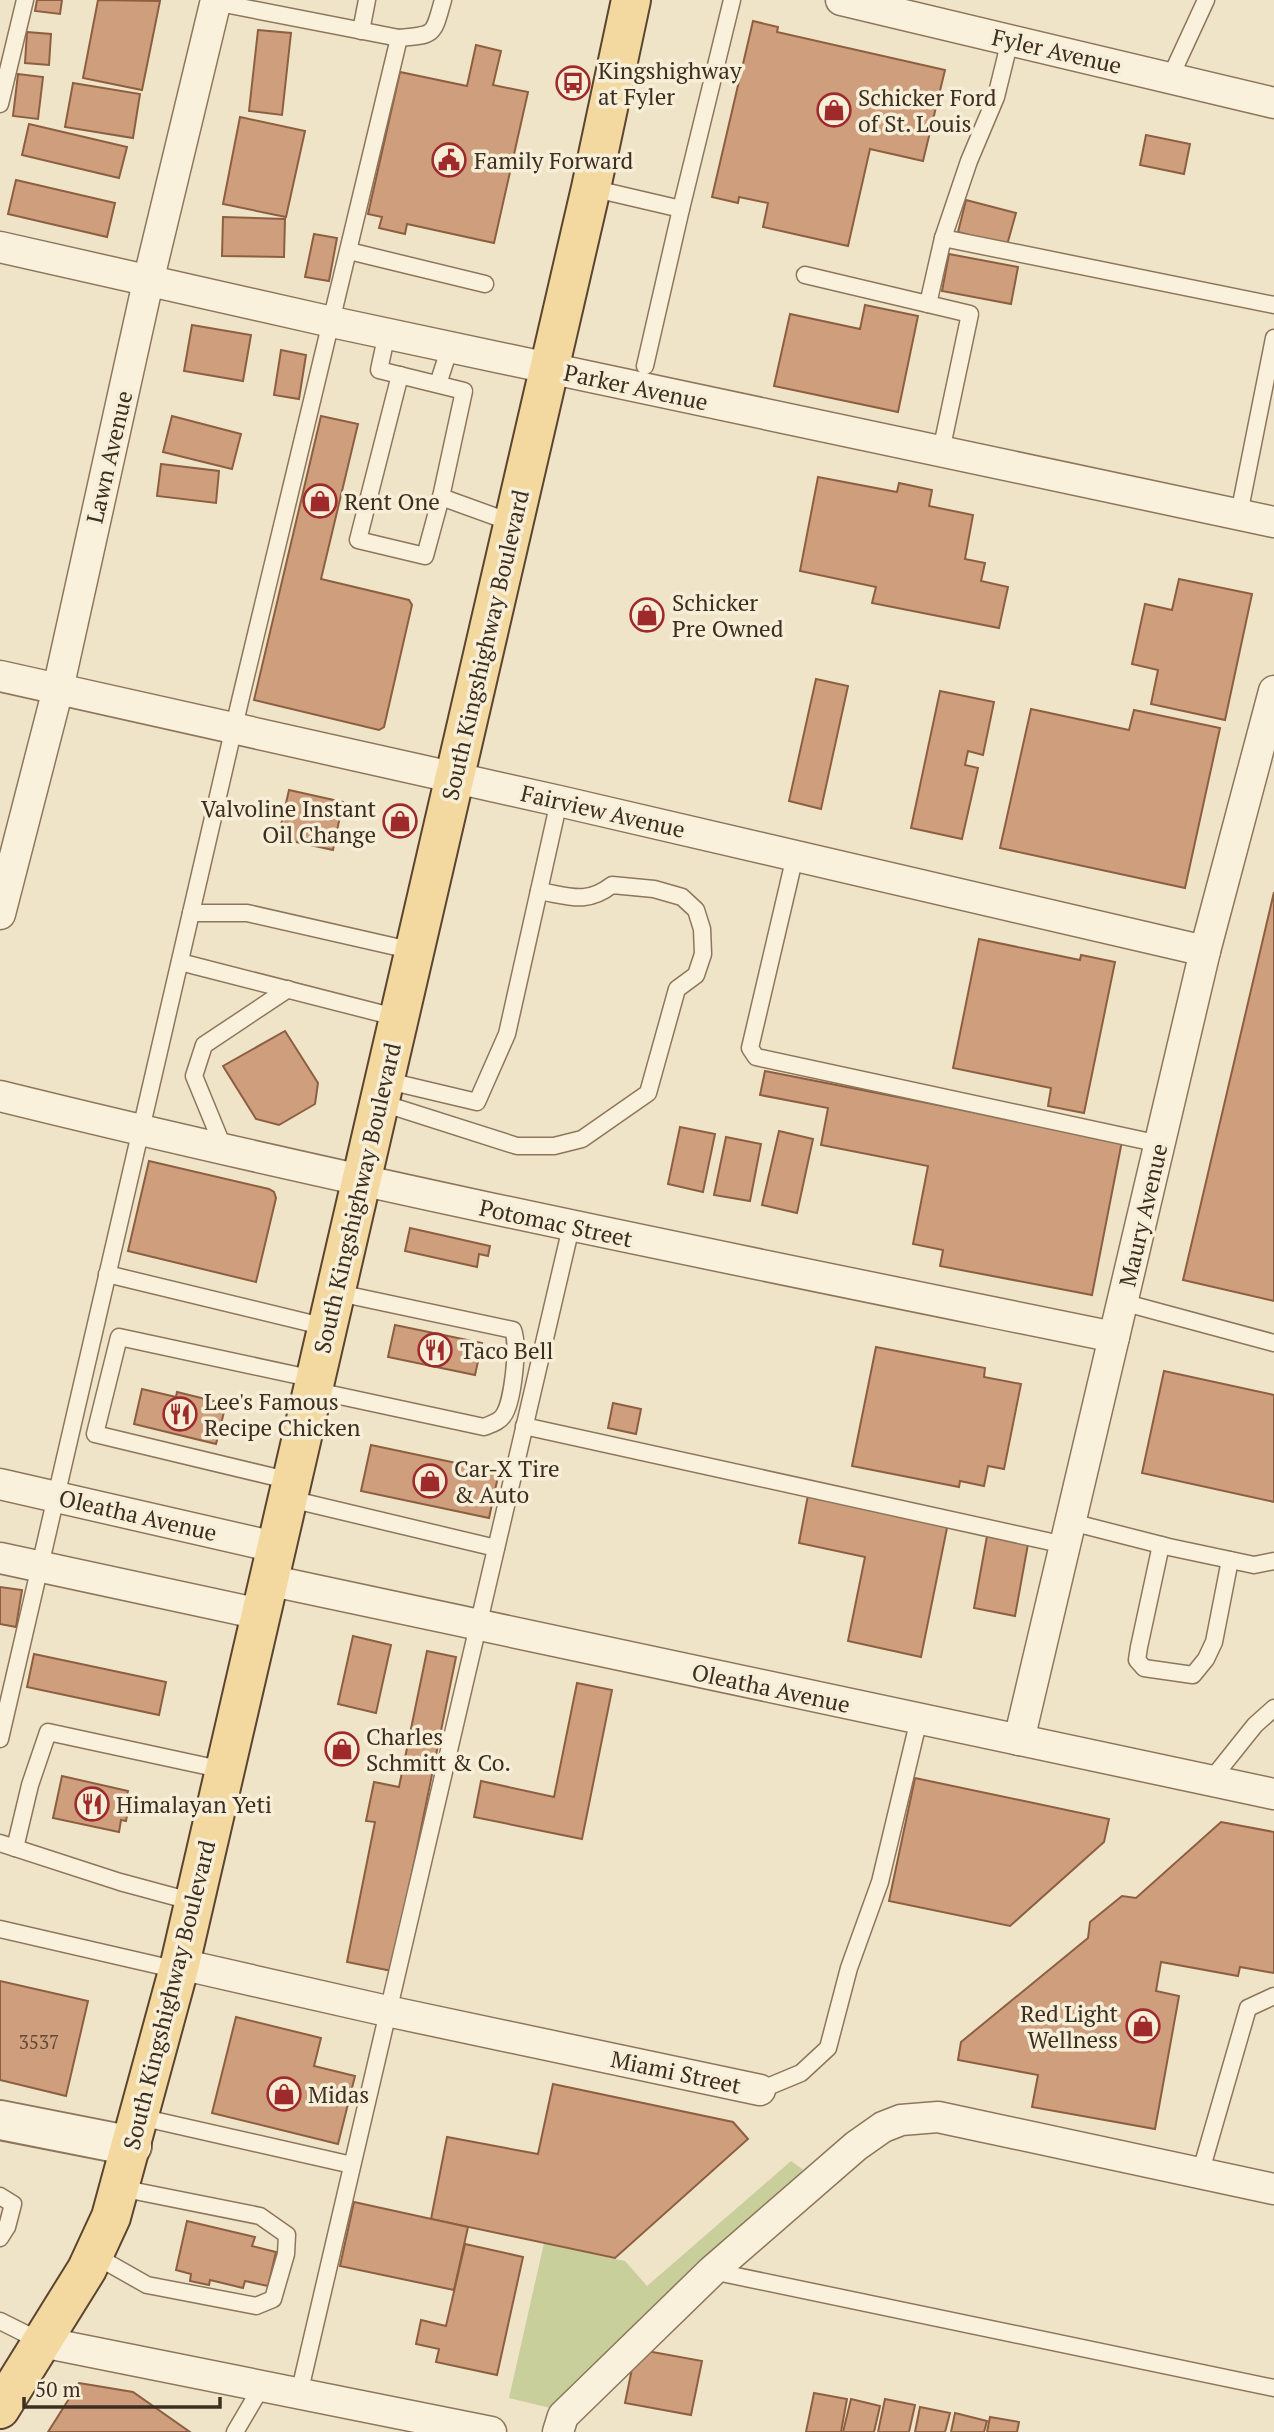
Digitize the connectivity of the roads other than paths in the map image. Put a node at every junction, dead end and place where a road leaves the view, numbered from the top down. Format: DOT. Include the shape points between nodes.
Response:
graph roads {
  1 [pos="24,0"];
  2 [pos="367,0"];
  3 [pos="443,0"];
  4 [pos="732,0"];
  5 [pos="841,0"];
  6 [pos="1206,0"];
  7 [pos="211,1"];
  8 [pos="630,1"];
  9 [pos="898,7"];
  10 [pos="286,8"];
  11 [pos="361,31"];
  12 [pos="399,38"];
  13 [pos="1010,40"];
  14 [pos="1170,78"];
  15 [pos="1274,103"];
  16 [pos="0,104"];
  17 [pos="591,187"];
  18 [pos="681,209"];
  19 [pos="943,238"];
  20 [pos="0,247"];
  21 [pos="349,251"];
  22 [pos="805,275"];
  23 [pos="148,282"];
  24 [pos="485,284"];
  25 [pos="928,304"];
  26 [pos="1274,305"];
  27 [pos="332,322"];
  28 [pos="387,333"];
  29 [pos="1274,338"];
  30 [pos="450,347"];
  31 [pos="645,366"];
  32 [pos="548,368"];
  33 [pos="400,375"];
  34 [pos="438,384"];
  35 [pos="941,451"];
  36 [pos="441,497"];
  37 [pos="1239,514"];
  38 [pos="1274,522"];
  39 [pos="513,523"];
  40 [pos="0,676"];
  41 [pos="58,689"];
  42 [pos="1274,691"];
  43 [pos="234,730"];
  44 [pos="455,777"];
  45 [pos="559,801"];
  46 [pos="795,856"];
  47 [pos="539,891"];
  48 [pos="191,913"];
  49 [pos="0,914"];
  50 [pos="414,951"];
  51 [pos="1205,951"];
  52 [pos="180,962"];
  53 [pos="288,989"];
  54 [pos="399,1018"];
  55 [pos="382,1091"];
  56 [pos="0,1096"];
  57 [pos="141,1131"];
  58 [pos="1160,1144"];
  59 [pos="224,1149"];
  60 [pos="361,1180"];
  61 [pos="571,1227"];
  62 [pos="107,1274"];
  63 [pos="1122,1302"];
  64 [pos="330,1310"];
  65 [pos="1114,1337"];
  66 [pos="1274,1343"];
  67 [pos="313,1384"];
  68 [pos="524,1426"];
  69 [pos="0,1484"];
  70 [pos="288,1489"];
  71 [pos="55,1496"];
  72 [pos="1068,1533"];
  73 [pos="1161,1545"];
  74 [pos="496,1548"];
  75 [pos="0,1558"];
  76 [pos="1230,1560"];
  77 [pos="1274,1562"];
  78 [pos="38,1566"];
  79 [pos="268,1580"];
  80 [pos="478,1625"];
  81 [pos="1274,1708"];
  82 [pos="919,1719"];
  83 [pos="0,1739"];
  84 [pos="1018,1740"];
  85 [pos="224,1770"];
  86 [pos="1211,1780"];
  87 [pos="1274,1794"];
  88 [pos="8,1846"];
  89 [pos="194,1902"];
  90 [pos="0,1929"];
  91 [pos="179,1967"];
  92 [pos="1274,1996"];
  93 [pos="387,2011"];
  94 [pos="760,2090"];
  95 [pos="0,2120"];
  96 [pos="136,2132"];
  97 [pos="352,2165"];
  98 [pos="1200,2174"];
  99 [pos="120,2189"];
  100 [pos="1274,2189"];
  101 [pos="0,2196"];
  102 [pos="0,2238"];
  103 [pos="94,2255"];
  104 [pos="712,2271"];
  105 [pos="0,2321"];
  106 [pos="42,2342"];
  107 [pos="262,2386"];
  108 [pos="1274,2388"];
  109 [pos="299,2394"];
  110 [pos="0,2409"];
  111 [pos="235,2432"];
  112 [pos="491,2432"];
  113 [pos="558,2432"];
  1 -- 16 [label="lane"];
  2 -- 11 [label="lane"];
  3 -- 12 [label="lane" via="434,30 426,36"];
  4 -- 18 [label="lane"];
  5 -- 9 [label="street, Fyler Avenue"];
  6 -- 14 [label="lane"];
  7 -- 10 [label="lane"];
  7 -- 23 [label="street, Lawn Avenue"];
  8 -- 17 [label="main road, South Kingshighway Boulevard"];
  9 -- 13 [label="street, Fyler Avenue"];
  10 -- 11 [label="lane"];
  11 -- 12 [label="lane"];
  12 -- 21 [label="lane"];
  13 -- 14 [label="street, Fyler Avenue"];
  13 -- 19 [label="lane" via="996,97"];
  14 -- 15 [label="street, Fyler Avenue"];
  17 -- 18 [label="lane"];
  17 -- 32 [label="main road, South Kingshighway Boulevard"];
  18 -- 31 [label="lane"];
  19 -- 25 [label="lane"];
  19 -- 26 [label="lane"];
  20 -- 23 [label="street, Parker Avenue"];
  21 -- 24 [label="lane"];
  21 -- 27 [label="lane"];
  22 -- 25 [label="lane"];
  23 -- 27 [label="street, Parker Avenue"];
  23 -- 41 [label="street, Lawn Avenue"];
  25 -- 35 [label="lane" via="970,314"];
  27 -- 28 [label="street, Parker Avenue"];
  27 -- 43 [label="lane"];
  28 -- 30 [label="street, Parker Avenue"];
  28 -- 33 [label="lane" via="379,370"];
  29 -- 37 [label="lane"];
  30 -- 32 [label="street, Parker Avenue"];
  30 -- 34 [label="lane"];
  32 -- 35 [label="street, Parker Avenue"];
  32 -- 39 [label="main road, South Kingshighway Boulevard"];
  33 -- 34 [label="lane"];
  33 -- 36 [label="lane" via="358,540 425,556"];
  34 -- 36 [label="lane" via="464,391"];
  35 -- 37 [label="street, Parker Avenue"];
  36 -- 39 [label="lane"];
  37 -- 38 [label="street, Parker Avenue"];
  39 -- 44 [label="main road, South Kingshighway Boulevard"];
  40 -- 41 [label="street, Fairview Avenue"];
  41 -- 43 [label="street, Fairview Avenue"];
  41 -- 49 [label="street, Lawn Avenue"];
  42 -- 51 [label="street, Maury Avenue"];
  43 -- 44 [label="street, Fairview Avenue"];
  43 -- 48 [label="lane"];
  44 -- 45 [label="street, Fairview Avenue"];
  44 -- 50 [label="main road, South Kingshighway Boulevard"];
  45 -- 46 [label="street, Fairview Avenue"];
  45 -- 47 [label="lane"];
  46 -- 51 [label="street, Fairview Avenue"];
  46 -- 58 [label="lane" via="750,1048 756,1057"];
  47 -- 55 [label="lane" via="508,1034 477,1102"];
  47 -- 55 [label="lane" via="591,898 612,885 654,889 682,897 696,910 703,954 696,975 677,989 648,1093 582,1139 554,1146 517,1146"];
  48 -- 50 [label="lane" via="247,913"];
  48 -- 52 [label="lane"];
  50 -- 54 [label="main road, South Kingshighway Boulevard"];
  51 -- 58 [label="street, Maury Avenue"];
  52 -- 53 [label="lane"];
  52 -- 57 [label="lane"];
  53 -- 54 [label="lane"];
  53 -- 59 [label="lane" via="204,1045 194,1076"];
  54 -- 55 [label="main road, South Kingshighway Boulevard"];
  55 -- 60 [label="main road, South Kingshighway Boulevard"];
  56 -- 57 [label="street, Potomac Street"];
  57 -- 59 [label="street, Potomac Street"];
  57 -- 62 [label="lane"];
  58 -- 63 [label="street, Maury Avenue"];
  59 -- 60 [label="street, Potomac Street"];
  60 -- 61 [label="street, Potomac Street"];
  60 -- 64 [label="main road, South Kingshighway Boulevard"];
  61 -- 65 [label="street, Potomac Street"];
  61 -- 68 [label="lane"];
  62 -- 64 [label="lane"];
  62 -- 71 [label="lane"];
  63 -- 65 [label="street, Maury Avenue"];
  63 -- 66 [label="lane"];
  64 -- 67 [label="main road, South Kingshighway Boulevard"];
  64 -- 67 [label="lane" via="513,1330 517,1353 508,1405 503,1416 484,1427"];
  65 -- 72 [label="street, Maury Avenue"];
  67 -- 70 [label="main road, South Kingshighway Boulevard"];
  67 -- 70 [label="lane" via="119,1337 95,1434 184,1455"];
  68 -- 72 [label="lane"];
  68 -- 74 [label="lane"];
  69 -- 71 [label="street, Oleatha Avenue"];
  70 -- 74 [label="lane"];
  70 -- 79 [label="main road, South Kingshighway Boulevard"];
  71 -- 78 [label="lane"];
  71 -- 79 [label="street, Oleatha Avenue"];
  72 -- 73 [label="lane"];
  72 -- 84 [label="street, Maury Avenue"];
  73 -- 76 [label="lane"];
  73 -- 76 [label="lane" via="1139,1647 1138,1660 1144,1668 1193,1675 1206,1659 1214,1642"];
  74 -- 80 [label="lane"];
  75 -- 78 [label="street, Oleatha Avenue"];
  76 -- 77 [label="lane" via="1254,1565"];
  78 -- 79 [label="street, Oleatha Avenue"];
  78 -- 83 [label="lane"];
  79 -- 80 [label="street, Oleatha Avenue"];
  79 -- 85 [label="main road, South Kingshighway Boulevard"];
  80 -- 82 [label="street, Oleatha Avenue"];
  80 -- 93 [label="lane"];
  81 -- 86 [label="lane"];
  82 -- 84 [label="street, Oleatha Avenue"];
  82 -- 94 [label="lane, Miami Street" via="880,1882 849,1968 828,2048 801,2073"];
  84 -- 86 [label="street, Oleatha Avenue"];
  85 -- 88 [label="lane" via="48,1732"];
  85 -- 89 [label="main road, South Kingshighway Boulevard"];
  86 -- 87 [label="street, Oleatha Avenue"];
  88 -- 89 [label="lane"];
  89 -- 91 [label="main road, South Kingshighway Boulevard"];
  90 -- 91 [label="lane"];
  91 -- 93 [label="street, Miami Street"];
  91 -- 96 [label="main road, South Kingshighway Boulevard"];
  92 -- 98 [label="lane" via="1248,2008"];
  93 -- 94 [label="street, Miami Street"];
  93 -- 97 [label="lane"];
  95 -- 96 [label="street"];
  96 -- 97 [label="lane"];
  96 -- 99 [label="main road, South Kingshighway Boulevard"];
  97 -- 109 [label="lane"];
  98 -- 100 [label="street"];
  98 -- 104 [label="street" via="937,2117 901,2120 856,2146"];
  99 -- 103 [label="main road, South Kingshighway Boulevard"];
  99 -- 103 [label="lane" via="260,2216 269,2222 287,2235 273,2299 256,2306 147,2285"];
  101 -- 102 [label="lane" via="13,2204"];
  103 -- 106 [label="main road, South Kingshighway Boulevard"];
  104 -- 108 [label="lane"];
  104 -- 113 [label="street" via="563,2417"];
  105 -- 106 [label="lane"];
  106 -- 107 [label="street"];
  106 -- 110 [label="main road, South Kingshighway Boulevard"];
  107 -- 109 [label="street"];
  107 -- 111 [label="lane"];
  109 -- 112 [label="street"];
}
